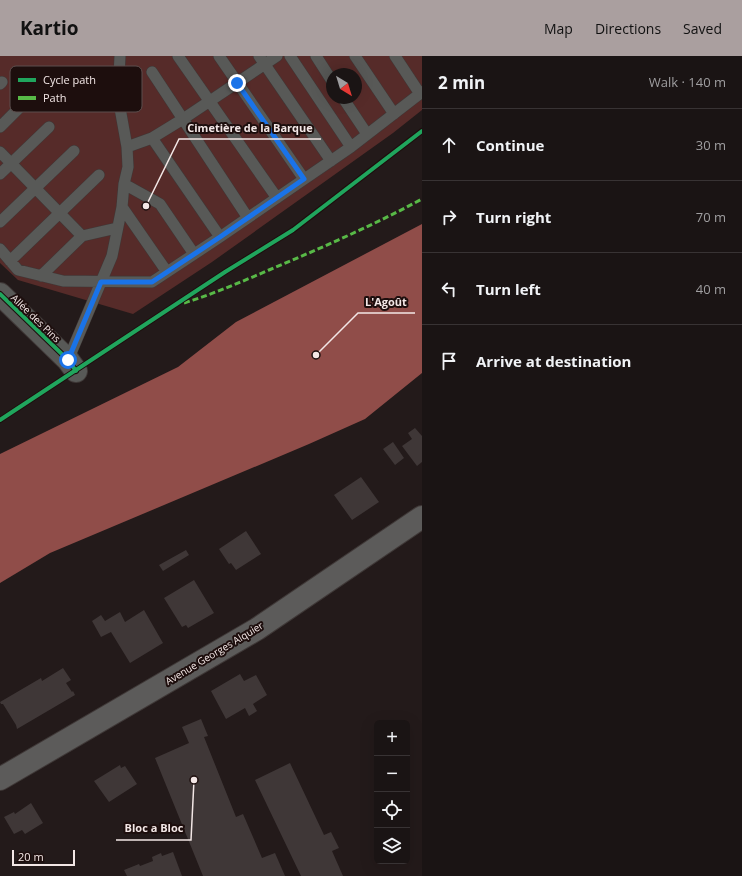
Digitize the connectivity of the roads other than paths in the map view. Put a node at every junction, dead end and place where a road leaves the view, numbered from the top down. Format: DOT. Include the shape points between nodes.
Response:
graph roads {
  1 [pos="120,56"];
  2 [pos="178,56"];
  3 [pos="219,56"];
  4 [pos="277,56"];
  5 [pos="290,56"];
  6 [pos="316,56"];
  7 [pos="355,56"];
  8 [pos="395,56"];
  9 [pos="262,60"];
  10 [pos="120,66"];
  11 [pos="152,72"];
  12 [pos="326,72"];
  13 [pos="237,83"];
  14 [pos="421,93"];
  15 [pos="210,101"];
  16 [pos="348,104"];
  17 [pos="15,112"];
  18 [pos="120,112"];
  19 [pos="394,114"];
  20 [pos="182,119"];
  21 [pos="0,127"];
  22 [pos="48,127"];
  23 [pos="367,134"];
  24 [pos="152,138"];
  25 [pos="126,147"];
  26 [pos="351,147"];
  27 [pos="74,151"];
  28 [pos="0,152"];
  29 [pos="331,160"];
  30 [pos="11,163"];
  31 [pos="0,174"];
  32 [pos="99,175"];
  33 [pos="304,179"];
  34 [pos="124,184"];
  35 [pos="35,188"];
  36 [pos="277,198"];
  37 [pos="122,207"];
  38 [pos="60,213"];
  39 [pos="248,218"];
  40 [pos="0,222"];
  41 [pos="118,228"];
  42 [pos="82,236"];
  43 [pos="220,237"];
  44 [pos="0,249"];
  45 [pos="194,254"];
  46 [pos="10,261"];
  47 [pos="167,272"];
  48 [pos="41,276"];
  49 [pos="101,282"];
  50 [pos="0,294"];
  51 [pos="72,365"];
  52 [pos="422,517"];
  53 [pos="0,779"];
  1 -- 10 [label="lane"];
  2 -- 15 [label="lane"];
  3 -- 13 [label="lane"];
  4 -- 9 [label="lane"];
  5 -- 26 [label="lane"];
  6 -- 12 [label="lane"];
  7 -- 19 [label="lane"];
  8 -- 14 [label="lane"];
  9 -- 13 [label="lane"];
  9 -- 29 [label="lane"];
  11 -- 20 [label="lane"];
  13 -- 15 [label="lane"];
  13 -- 33 [label="lane"];
  14 -- 19 [label="lane"];
  15 -- 20 [label="lane"];
  15 -- 36 [label="lane"];
  16 -- 23 [label="lane"];
  17 -- 21 [label="lane"];
  18 -- 25 [label="lane"];
  19 -- 23 [label="lane"];
  20 -- 24 [label="lane"];
  20 -- 39 [label="lane"];
  22 -- 30 [label="lane"];
  23 -- 26 [label="lane"];
  24 -- 25 [label="lane"];
  24 -- 43 [label="lane"];
  25 -- 34 [label="lane" via="128,166"];
  26 -- 29 [label="lane"];
  27 -- 35 [label="lane"];
  28 -- 30 [label="lane"];
  29 -- 33 [label="lane"];
  30 -- 31 [label="lane"];
  30 -- 35 [label="lane"];
  32 -- 38 [label="lane"];
  33 -- 36 [label="lane"];
  34 -- 37 [label="lane"];
  34 -- 45 [label="lane" via="160,204"];
  35 -- 38 [label="lane"];
  35 -- 40 [label="lane"];
  36 -- 39 [label="lane"];
  37 -- 41 [label="lane"];
  37 -- 47 [label="lane"];
  38 -- 42 [label="lane"];
  38 -- 46 [label="lane"];
  39 -- 43 [label="lane"];
  41 -- 42 [label="lane"];
  41 -- 49 [label="lane" via="112,256"];
  42 -- 48 [label="lane"];
  43 -- 45 [label="lane"];
  44 -- 46 [label="lane"];
  45 -- 47 [label="lane"];
  46 -- 48 [label="lane" via="18,270"];
  47 -- 49 [label="lane" via="152,282"];
  48 -- 49 [label="lane" via="63,281"];
  49 -- 51 [label="lane"];
  50 -- 51 [label="street, Allée des Pins"];
  52 -- 53 [label="main road, Avenue Georges Alquier" via="257,629"];
}
